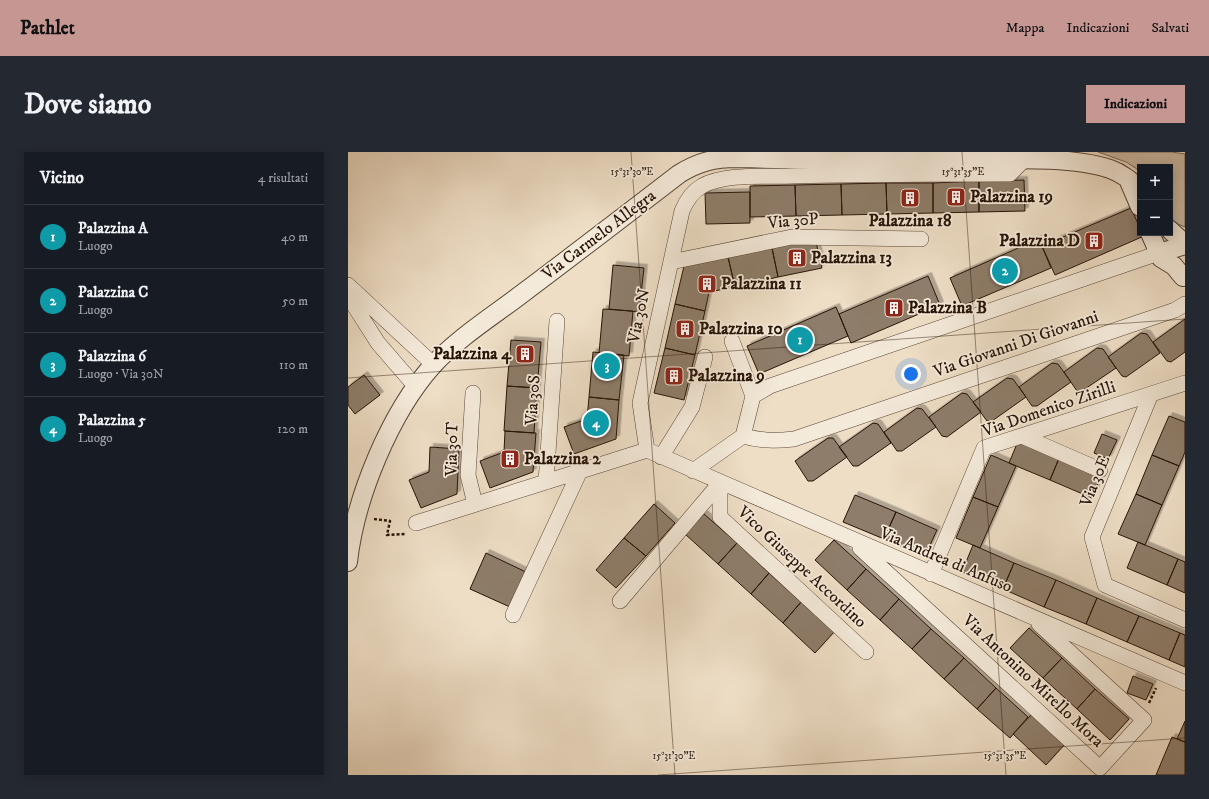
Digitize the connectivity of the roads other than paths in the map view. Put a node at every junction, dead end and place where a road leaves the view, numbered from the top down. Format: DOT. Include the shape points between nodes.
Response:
graph roads {
  1 [pos="1024,160"];
  2 [pos="1134,184"];
  3 [pos="1138,200"];
  4 [pos="1173,233"];
  5 [pos="1151,236"];
  6 [pos="921,239"];
  7 [pos="1185,244"];
  8 [pos="1159,253"];
  9 [pos="671,262"];
  10 [pos="1184,274"];
  11 [pos="348,285"];
  12 [pos="348,296"];
  13 [pos="1185,304"];
  14 [pos="557,321"];
  15 [pos="732,341"];
  16 [pos="705,357"];
  17 [pos="434,365"];
  18 [pos="1185,383"];
  19 [pos="416,387"];
  20 [pos="473,393"];
  21 [pos="1151,394"];
  22 [pos="753,396"];
  23 [pos="743,436"];
  24 [pos="1022,436"];
  25 [pos="647,450"];
  26 [pos="661,456"];
  27 [pos="1100,470"];
  28 [pos="580,471"];
  29 [pos="693,471"];
  30 [pos="546,482"];
  31 [pos="720,483"];
  32 [pos="475,504"];
  33 [pos="416,523"];
  34 [pos="350,536"];
  35 [pos="850,539"];
  36 [pos="348,562"];
  37 [pos="931,574"];
  38 [pos="620,601"];
  39 [pos="513,615"];
  40 [pos="1031,617"];
  41 [pos="1185,620"];
  42 [pos="866,652"];
  43 [pos="1185,682"];
  1 -- 2 [label="street, Via Carmelo Allegra" via="1085,164 1110,169"];
  1 -- 9 [label="street, Via Carmelo Allegra" via="1010,174 742,178 711,182 695,191 684,205"];
  1 -- 17 [label="street, Via Carmelo Allegra" via="850,161 726,158 698,163 679,174 486,320"];
  2 -- 3 [label="street"];
  4 -- 7 [label="street"];
  5 -- 8 [label="street"];
  6 -- 9 [label="street, Via 30P" via="792,237"];
  7 -- 8 [label="street"];
  8 -- 10 [label="street" via="1163,261"];
  8 -- 22 [label="street" via="770,386"];
  9 -- 25 [label="street, Via 30N" via="640,403"];
  11 -- 17 [label="street"];
  12 -- 19 [label="street" via="378,343"];
  13 -- 23 [label="street, Via Giovanni Di Giovanni" via="1175,310 794,438 760,441"];
  14 -- 30 [label="street, Via 30S"];
  15 -- 22 [label="street"];
  16 -- 26 [label="street" via="692,407"];
  17 -- 19 [label="street, Via Carmelo Allegra"];
  18 -- 21 [label="street, Via Domenico Zirilli"];
  19 -- 34 [label="street, Via Carmelo Allegra" via="386,440 367,483"];
  20 -- 32 [label="street, Via 30T" via="468,476"];
  21 -- 24 [label="street, Via Domenico Zirilli"];
  21 -- 41 [label="street, Via 30E" via="1092,538 1105,584"];
  22 -- 23 [label="street"];
  23 -- 29 [label="street"];
  24 -- 27 [label="street"];
  24 -- 37 [label="street, Via Domenico Zirilli" via="984,448"];
  25 -- 26 [label="street"];
  25 -- 28 [label="street"];
  26 -- 29 [label="street"];
  28 -- 30 [label="street"];
  28 -- 39 [label="street"];
  29 -- 31 [label="street, Via Andrea di Anfuso"];
  30 -- 32 [label="street"];
  31 -- 35 [label="street, Via Andrea di Anfuso"];
  31 -- 38 [label="street"];
  31 -- 42 [label="street, Vico Giuseppe Accordino" via="720,517"];
  32 -- 33 [label="street"];
  34 -- 36 [label="street, Via Carmelo Allegra"];
  35 -- 37 [label="street, Via Andrea di Anfuso"];
  35 -- 40 [label="street, Via Antonino Mirello Mora" via="1100,768 1144,720"];
  37 -- 40 [label="street, Via Andrea di Anfuso"];
  40 -- 43 [label="street, Via Andrea di Anfuso"];
}
